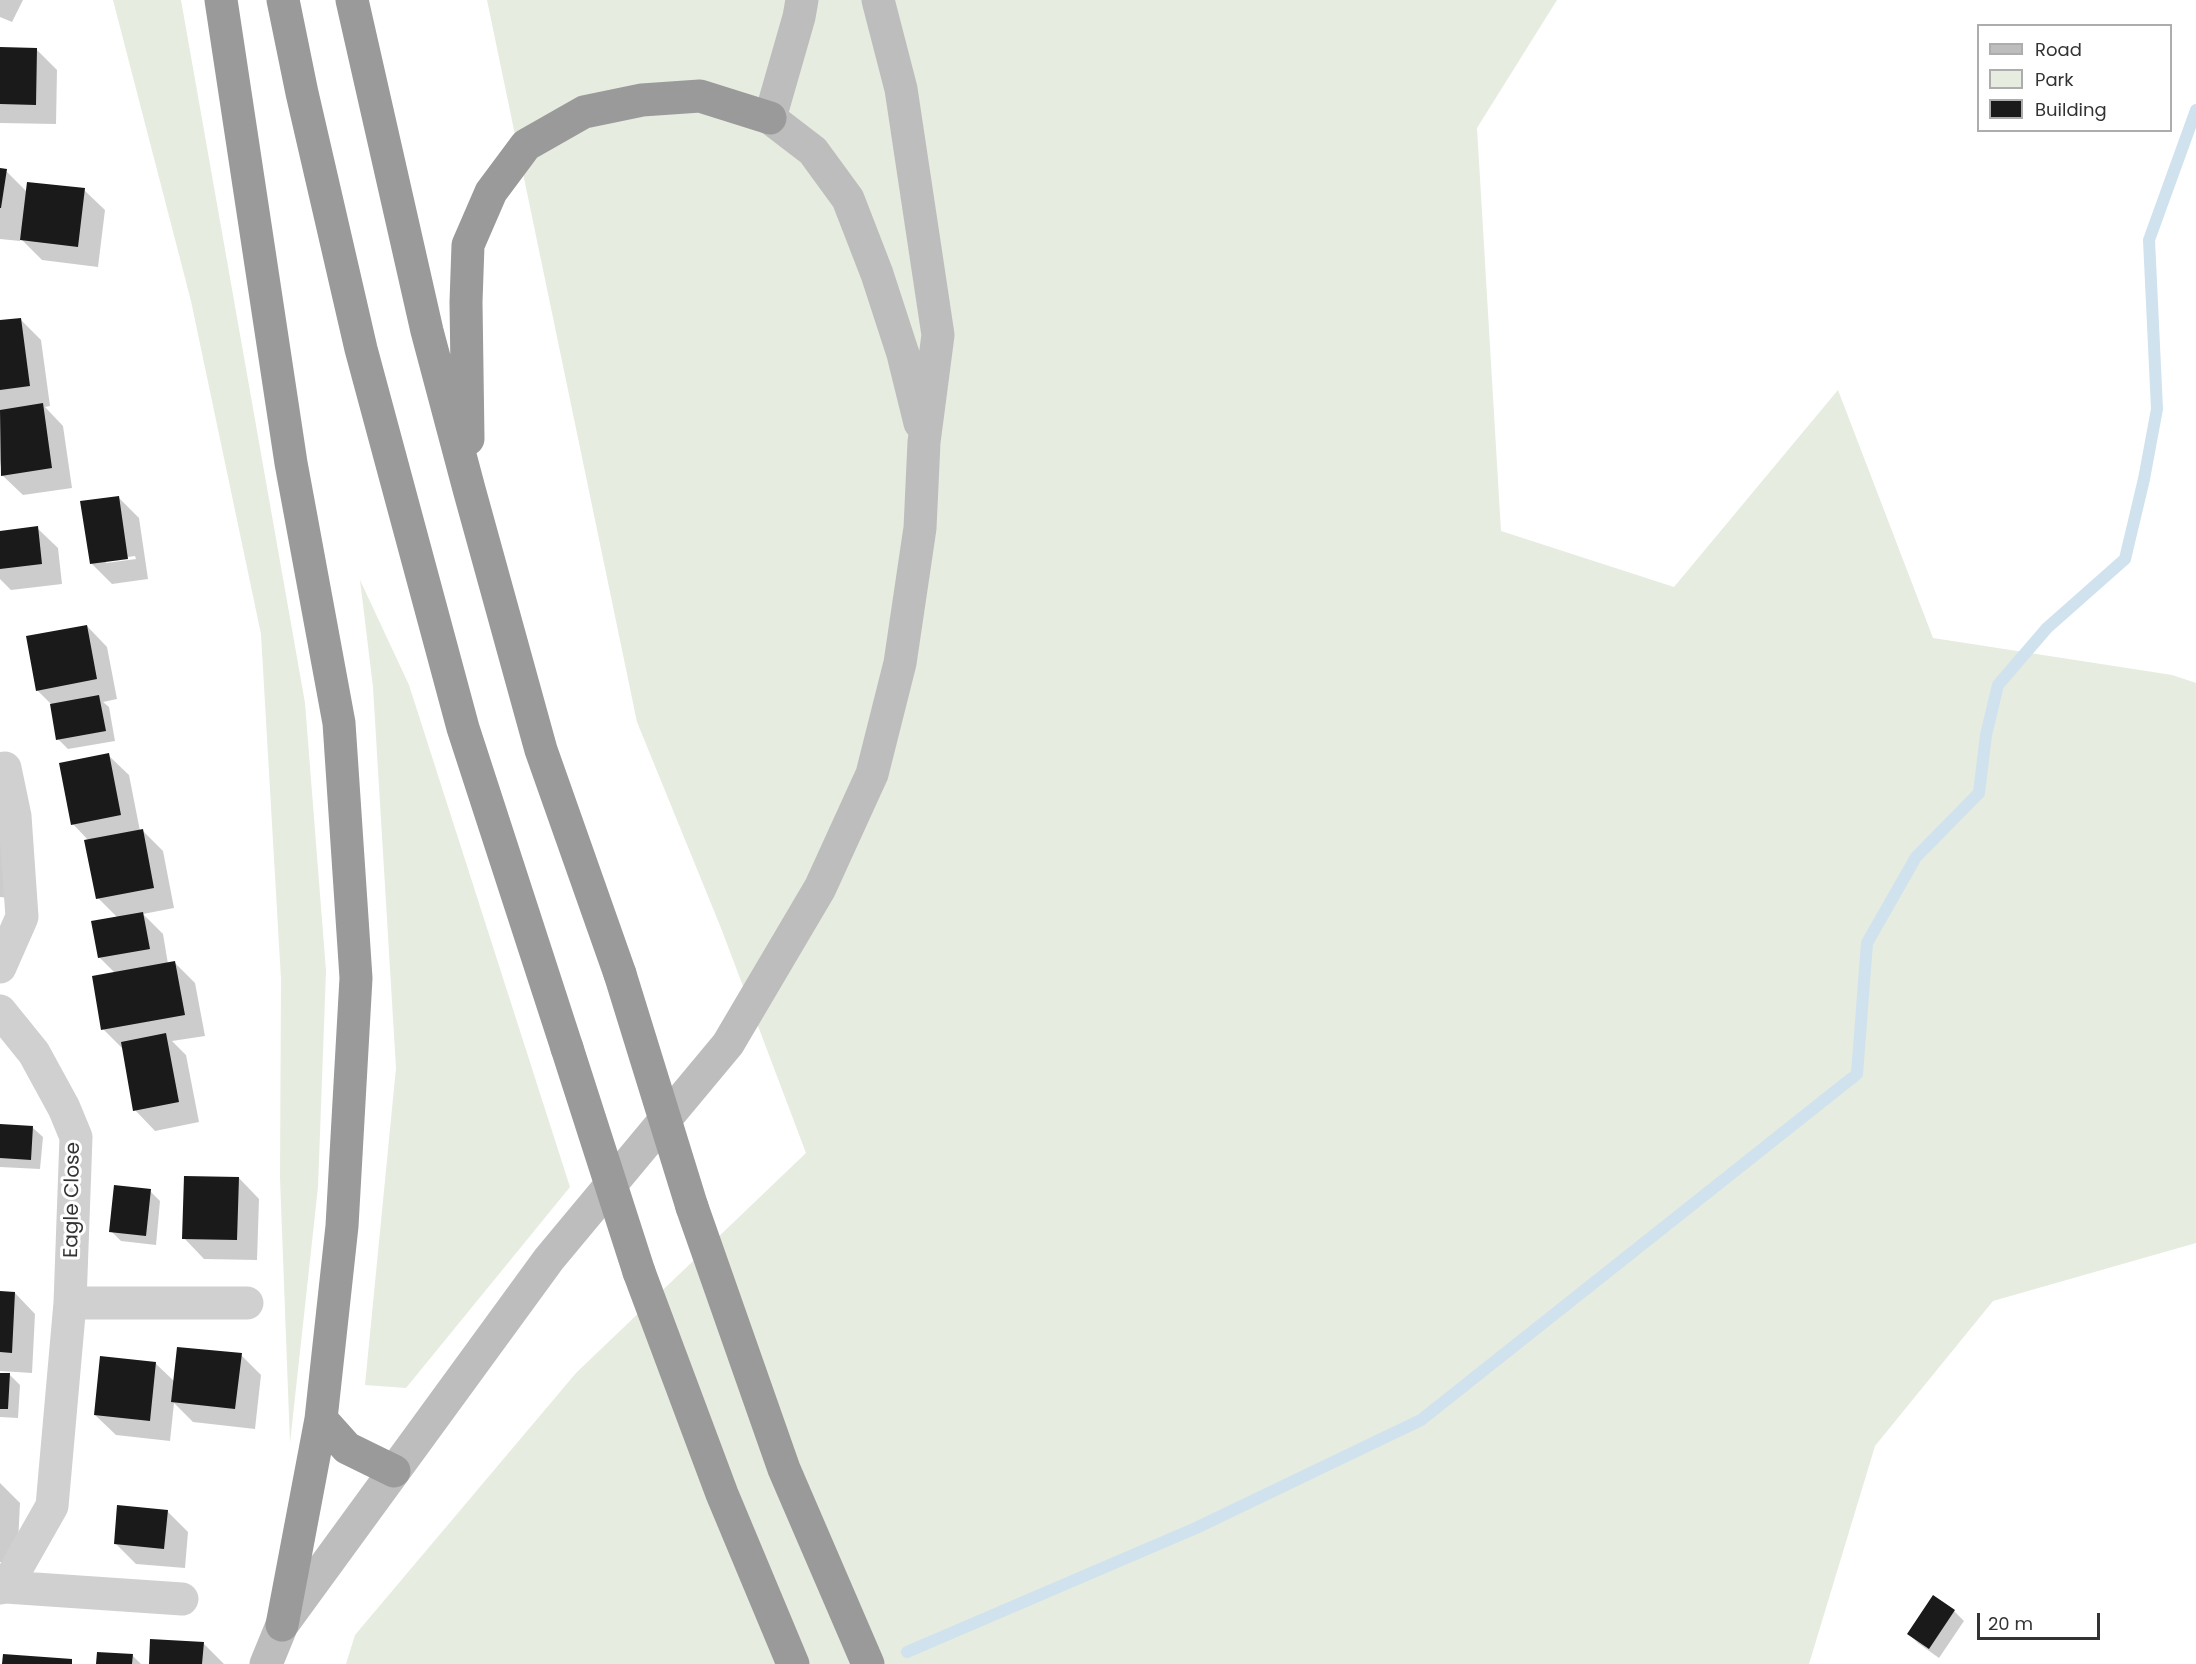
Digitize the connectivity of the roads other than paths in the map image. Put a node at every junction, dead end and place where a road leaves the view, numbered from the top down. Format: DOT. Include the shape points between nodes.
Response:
graph roads {
  1 [pos="221,0"];
  2 [pos="283,0"];
  3 [pos="352,0"];
  4 [pos="801,0"];
  5 [pos="878,0"];
  6 [pos="770,118"];
  7 [pos="924,442"];
  8 [pos="469,489"];
  9 [pos="5,768"];
  10 [pos="0,967"];
  11 [pos="0,1011"];
  12 [pos="70,1303"];
  13 [pos="247,1303"];
  14 [pos="321,1419"];
  15 [pos="394,1471"];
  16 [pos="3,1588"];
  17 [pos="182,1599"];
  18 [pos="282,1625"];
  19 [pos="266,1664"];
  20 [pos="793,1664"];
  21 [pos="868,1664"];
  1 -- 14 [label="highway" via="291,463 339,723 356,978 342,1226"];
  2 -- 20 [label="highway, bridge" via="360,349 460,716 639,1272 722,1494"];
  3 -- 8 [label="highway" via="427,331"];
  4 -- 6 [label="main road"];
  5 -- 7 [label="main road" via="901,89 938,335"];
  6 -- 7 [label="main road" via="813,151 848,200 900,344"];
  6 -- 8 [label="highway" via="700,96 642,100 584,111 526,145 491,192 468,245"];
  7 -- 15 [label="main road" via="920,528 900,663 872,774 820,888 728,1044 549,1259"];
  8 -- 21 [label="highway, bridge" via="541,750 620,974 692,1207 784,1469"];
  9 -- 10 [label="street" via="15,816 22,916"];
  11 -- 12 [label="street, Eagle Close" via="34,1053 76,1137"];
  12 -- 13 [label="street"];
  12 -- 16 [label="street, Eagle Close" via="52,1506"];
  14 -- 15 [label="highway" via="347,1448"];
  14 -- 18 [label="highway"];
  15 -- 18 [label="main road"];
  16 -- 17 [label="street, Eagle Close"];
  18 -- 19 [label="main road"];
}
